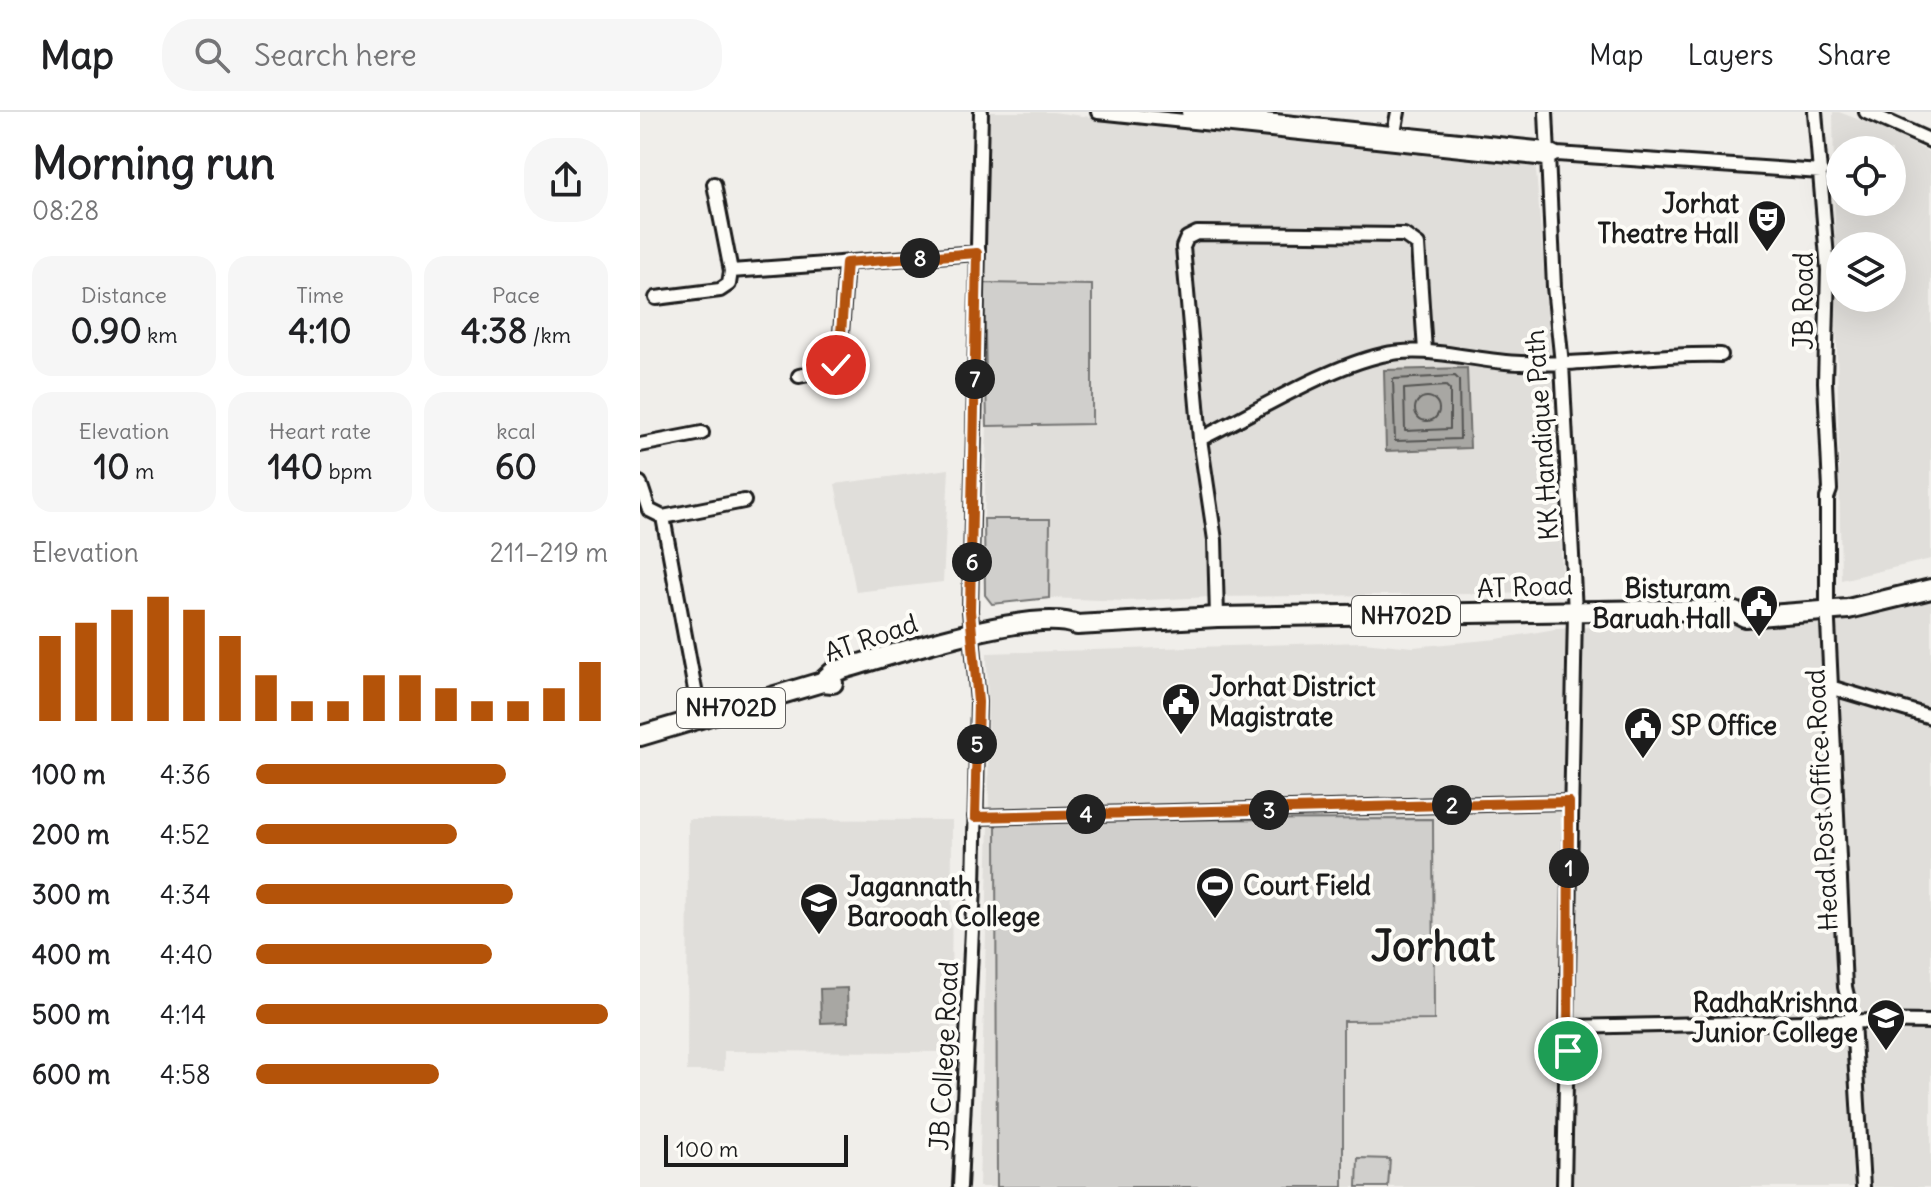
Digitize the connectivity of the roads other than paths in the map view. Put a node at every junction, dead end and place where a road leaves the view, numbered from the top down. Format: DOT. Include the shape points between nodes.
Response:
graph roads {
  1 [pos="981,112"];
  2 [pos="1098,112"];
  3 [pos="1188,112"];
  4 [pos="1398,112"];
  5 [pos="1546,112"];
  6 [pos="1815,112"];
  7 [pos="1866,112"];
  8 [pos="1903,112"];
  9 [pos="1897,127"];
  10 [pos="1394,133"];
  11 [pos="1931,141"];
  12 [pos="1550,154"];
  13 [pos="1821,172"];
  14 [pos="714,184"];
  15 [pos="977,253"];
  16 [pos="846,263"];
  17 [pos="731,271"];
  18 [pos="656,298"];
  19 [pos="1425,351"];
  20 [pos="1721,355"];
  21 [pos="1562,364"];
  22 [pos="799,376"];
  23 [pos="702,433"];
  24 [pos="1200,439"];
  25 [pos="640,445"];
  26 [pos="640,483"];
  27 [pos="744,501"];
  28 [pos="663,517"];
  29 [pos="1931,578"];
  30 [pos="1931,589"];
  31 [pos="1830,606"];
  32 [pos="1575,612"];
  33 [pos="1217,617"];
  34 [pos="973,638"];
  35 [pos="1835,688"];
  36 [pos="700,717"];
  37 [pos="1931,717"];
  38 [pos="640,736"];
  39 [pos="1569,802"];
  40 [pos="975,817"];
  41 [pos="1853,1021"];
  42 [pos="1931,1022"];
  43 [pos="1568,1027"];
  44 [pos="960,1187"];
  45 [pos="1564,1187"];
  46 [pos="1863,1187"];
  1 -- 15 [label="street, JB College Road"];
  2 -- 12 [label="street"];
  3 -- 10 [label="street"];
  4 -- 10 [label="street"];
  5 -- 12 [label="street, KK Handique Path"];
  6 -- 13 [label="street, JB Road"];
  7 -- 9 [label="street"];
  8 -- 9 [label="street"];
  9 -- 11 [label="street"];
  10 -- 12 [label="street"];
  12 -- 13 [label="street"];
  12 -- 21 [label="street, KK Handique Path"];
  13 -- 31 [label="street, JB Road" via="1828,270"];
  14 -- 17 [label="street"];
  15 -- 16 [label="street"];
  15 -- 34 [label="street, JB College Road"];
  16 -- 17 [label="street"];
  16 -- 22 [label="street" via="836,365"];
  17 -- 18 [label="street" via="726,288"];
  19 -- 21 [label="street"];
  19 -- 24 [label="street" via="1366,360"];
  19 -- 24 [label="street" via="1418,245 1411,238 1197,233 1183,247"];
  20 -- 21 [label="street"];
  21 -- 32 [label="street, KK Handique Path"];
  23 -- 25 [label="street"];
  24 -- 33 [label="street" via="1215,540"];
  26 -- 28 [label="street" via="649,510"];
  27 -- 28 [label="street"];
  28 -- 36 [label="street"];
  29 -- 31 [label="highway, AT Road / NH702D"];
  30 -- 31 [label="highway, AT Road / NH702D"];
  31 -- 32 [label="highway, AT Road / NH702D" via="1745,617 1735,612"];
  31 -- 35 [label="street, Head Post Office Road"];
  32 -- 33 [label="highway, AT Road / NH702D"];
  32 -- 39 [label="street, KK Handique Path"];
  33 -- 34 [label="highway, AT Road / NH702D" via="1077,625 1069,633"];
  34 -- 36 [label="highway, AT Road / NH702D" via="837,683 822,682"];
  34 -- 40 [label="street, JB College Road" via="978,702"];
  35 -- 37 [label="street"];
  35 -- 41 [label="street, Head Post Office Road" via="1845,987"];
  36 -- 38 [label="highway, AT Road / NH702D"];
  39 -- 40 [label="street"];
  39 -- 43 [label="street, KK Handique Path"];
  40 -- 44 [label="street, JB College Road"];
  41 -- 42 [label="street"];
  41 -- 43 [label="street"];
  41 -- 46 [label="street, Head Post Office Road"];
  43 -- 45 [label="street, KK Handique Path"];
}
